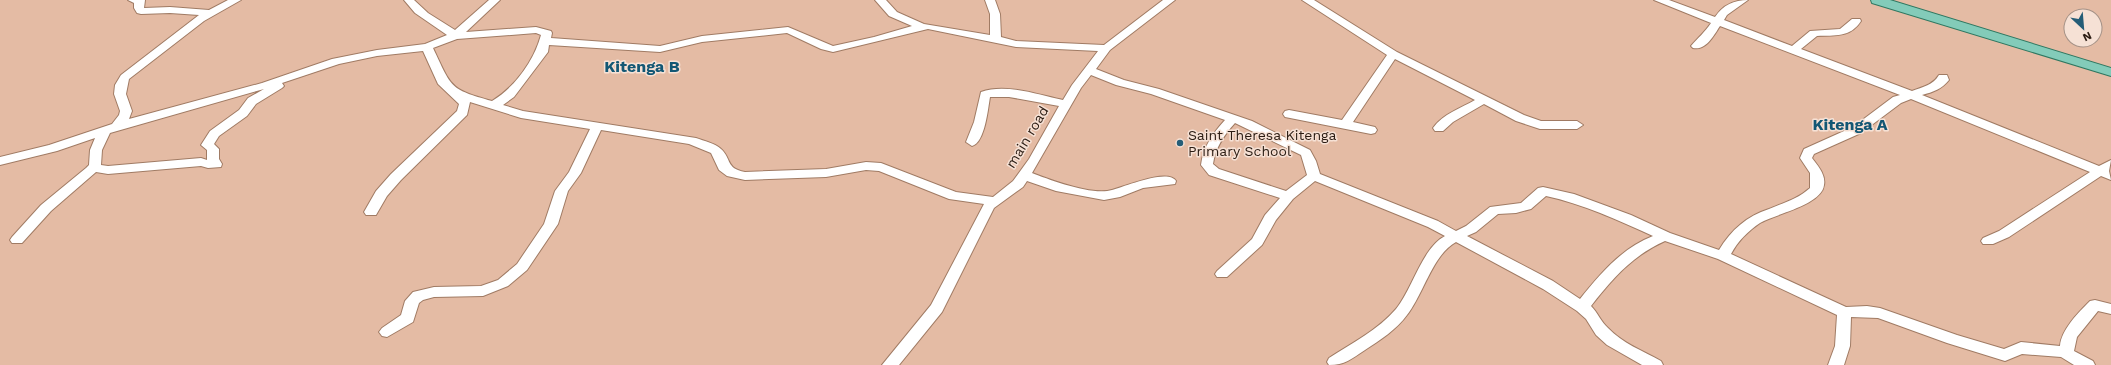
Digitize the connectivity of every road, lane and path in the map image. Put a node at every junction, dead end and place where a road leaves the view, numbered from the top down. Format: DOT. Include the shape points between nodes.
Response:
graph roads {
  1 [pos="133,0"];
  2 [pos="236,0"];
  3 [pos="409,0"];
  4 [pos="495,0"];
  5 [pos="880,0"];
  6 [pos="990,0"];
  7 [pos="1170,0"];
  8 [pos="1307,0"];
  9 [pos="1659,0"];
  10 [pos="1743,0"];
  11 [pos="1877,0"];
  12 [pos="210,13"];
  13 [pos="1856,21"];
  14 [pos="1716,22"];
  15 [pos="921,26"];
  16 [pos="455,36"];
  17 [pos="995,39"];
  18 [pos="546,41"];
  19 [pos="1697,46"];
  20 [pos="427,47"];
  21 [pos="1106,48"];
  22 [pos="1794,50"];
  23 [pos="1393,54"];
  24 [pos="1090,71"];
  25 [pos="2111,72"];
  26 [pos="1943,77"];
  27 [pos="285,79"];
  28 [pos="456,94"];
  29 [pos="1909,94"];
  30 [pos="1483,100"];
  31 [pos="1065,104"];
  32 [pos="493,106"];
  33 [pos="1289,114"];
  34 [pos="1232,119"];
  35 [pos="1346,124"];
  36 [pos="1577,125"];
  37 [pos="597,126"];
  38 [pos="110,128"];
  39 [pos="1439,128"];
  40 [pos="1370,130"];
  41 [pos="972,142"];
  42 [pos="0,161"];
  43 [pos="95,165"];
  44 [pos="2108,171"];
  45 [pos="1024,176"];
  46 [pos="1314,176"];
  47 [pos="1170,181"];
  48 [pos="1288,196"];
  49 [pos="994,201"];
  50 [pos="371,212"];
  51 [pos="1455,235"];
  52 [pos="1664,236"];
  53 [pos="17,240"];
  54 [pos="1988,241"];
  55 [pos="1723,256"];
  56 [pos="1222,274"];
  57 [pos="1582,307"];
  58 [pos="2111,309"];
  59 [pos="1844,312"];
  60 [pos="387,332"];
  61 [pos="2064,352"];
  62 [pos="1335,362"];
  63 [pos="890,365"];
  64 [pos="1654,365"];
  65 [pos="1836,365"];
  66 [pos="2087,365"];
  1 -- 12 [label="street" via="140,0 138,8 141,11"];
  2 -- 12 [label="street"];
  3 -- 16 [label="street" via="415,9"];
  4 -- 16 [label="street"];
  5 -- 15 [label="street" via="894,14"];
  6 -- 17 [label="street" via="996,22"];
  7 -- 21 [label="street, main road"];
  8 -- 23 [label="street"];
  9 -- 14 [label="street"];
  10 -- 14 [label="street" via="1723,13"];
  11 -- 25 [label="main road"];
  12 -- 38 [label="street" via="125,77 120,86 120,100 126,111 125,116"];
  13 -- 22 [label="street" via="1840,34 1811,34"];
  14 -- 19 [label="street" via="1707,38"];
  14 -- 22 [label="street"];
  15 -- 17 [label="street" via="959,30"];
  15 -- 18 [label="street" via="876,40 833,48 825,47 788,30 707,38 660,49"];
  16 -- 18 [label="street" via="542,30 547,33"];
  16 -- 20 [label="street"];
  17 -- 21 [label="street" via="1016,44"];
  18 -- 32 [label="street" via="542,52 510,95"];
  20 -- 27 [label="street" via="351,57"];
  20 -- 28 [label="street" via="444,84"];
  21 -- 24 [label="street, main road"];
  22 -- 29 [label="street"];
  23 -- 30 [label="street"];
  23 -- 35 [label="street" via="1369,86"];
  24 -- 31 [label="street, main road"];
  24 -- 34 [label="street"];
  26 -- 29 [label="street" via="1943,80 1933,88"];
  27 -- 38 [label="street"];
  27 -- 43 [label="street" via="276,88 252,101 243,113 214,134 207,145 213,149 212,164 201,162 108,170 98,169"];
  28 -- 32 [label="street"];
  28 -- 50 [label="street" via="465,104 463,112 396,177 381,194"];
  29 -- 44 [label="street"];
  29 -- 55 [label="street" via="1848,134 1808,152 1806,158 1818,179 1816,190 1798,203 1746,225 1735,236"];
  30 -- 36 [label="street" via="1540,125"];
  30 -- 39 [label="street" via="1449,119"];
  31 -- 41 [label="street" via="1009,93 985,94 980,122"];
  31 -- 45 [label="street, main road"];
  32 -- 37 [label="street" via="521,114"];
  33 -- 35 [label="street"];
  34 -- 46 [label="street" via="1248,124 1306,153"];
  34 -- 48 [label="street" via="1215,143 1207,158 1207,165 1214,172"];
  35 -- 40 [label="street"];
  37 -- 49 [label="street" via="675,138 711,148 724,167 732,173 745,176 826,173 866,166 881,167 954,196"];
  37 -- 60 [label="street" via="575,173 562,191 551,224 514,275 504,283 483,291 434,292 418,296 412,301 408,318"];
  38 -- 42 [label="street" via="53,148"];
  38 -- 43 [label="street" via="96,150"];
  43 -- 53 [label="street" via="46,208"];
  44 -- 54 [label="street" via="2081,183 2004,234"];
  45 -- 47 [label="street" via="1061,188 1104,196 1141,184"];
  45 -- 49 [label="street, main road" via="1018,184"];
  46 -- 48 [label="street"];
  46 -- 51 [label="street" via="1399,209"];
  48 -- 56 [label="street" via="1270,218 1257,242"];
  49 -- 63 [label="street, main road" via="989,206 937,308"];
  51 -- 52 [label="street" via="1471,229 1495,210 1526,206 1543,191 1562,195 1626,218"];
  51 -- 57 [label="street" via="1548,285"];
  51 -- 62 [label="street" via="1445,242 1425,269 1402,312 1384,330"];
  52 -- 55 [label="street"];
  52 -- 57 [label="street" via="1624,258 1607,274"];
  55 -- 59 [label="street"];
  57 -- 64 [label="street" via="1612,341"];
  58 -- 61 [label="street" via="2100,305 2092,308 2071,334 2067,350"];
  59 -- 61 [label="street" via="1880,313 2005,355 2021,348"];
  59 -- 65 [label="street" via="1845,330"];
  61 -- 66 [label="street"];
}
